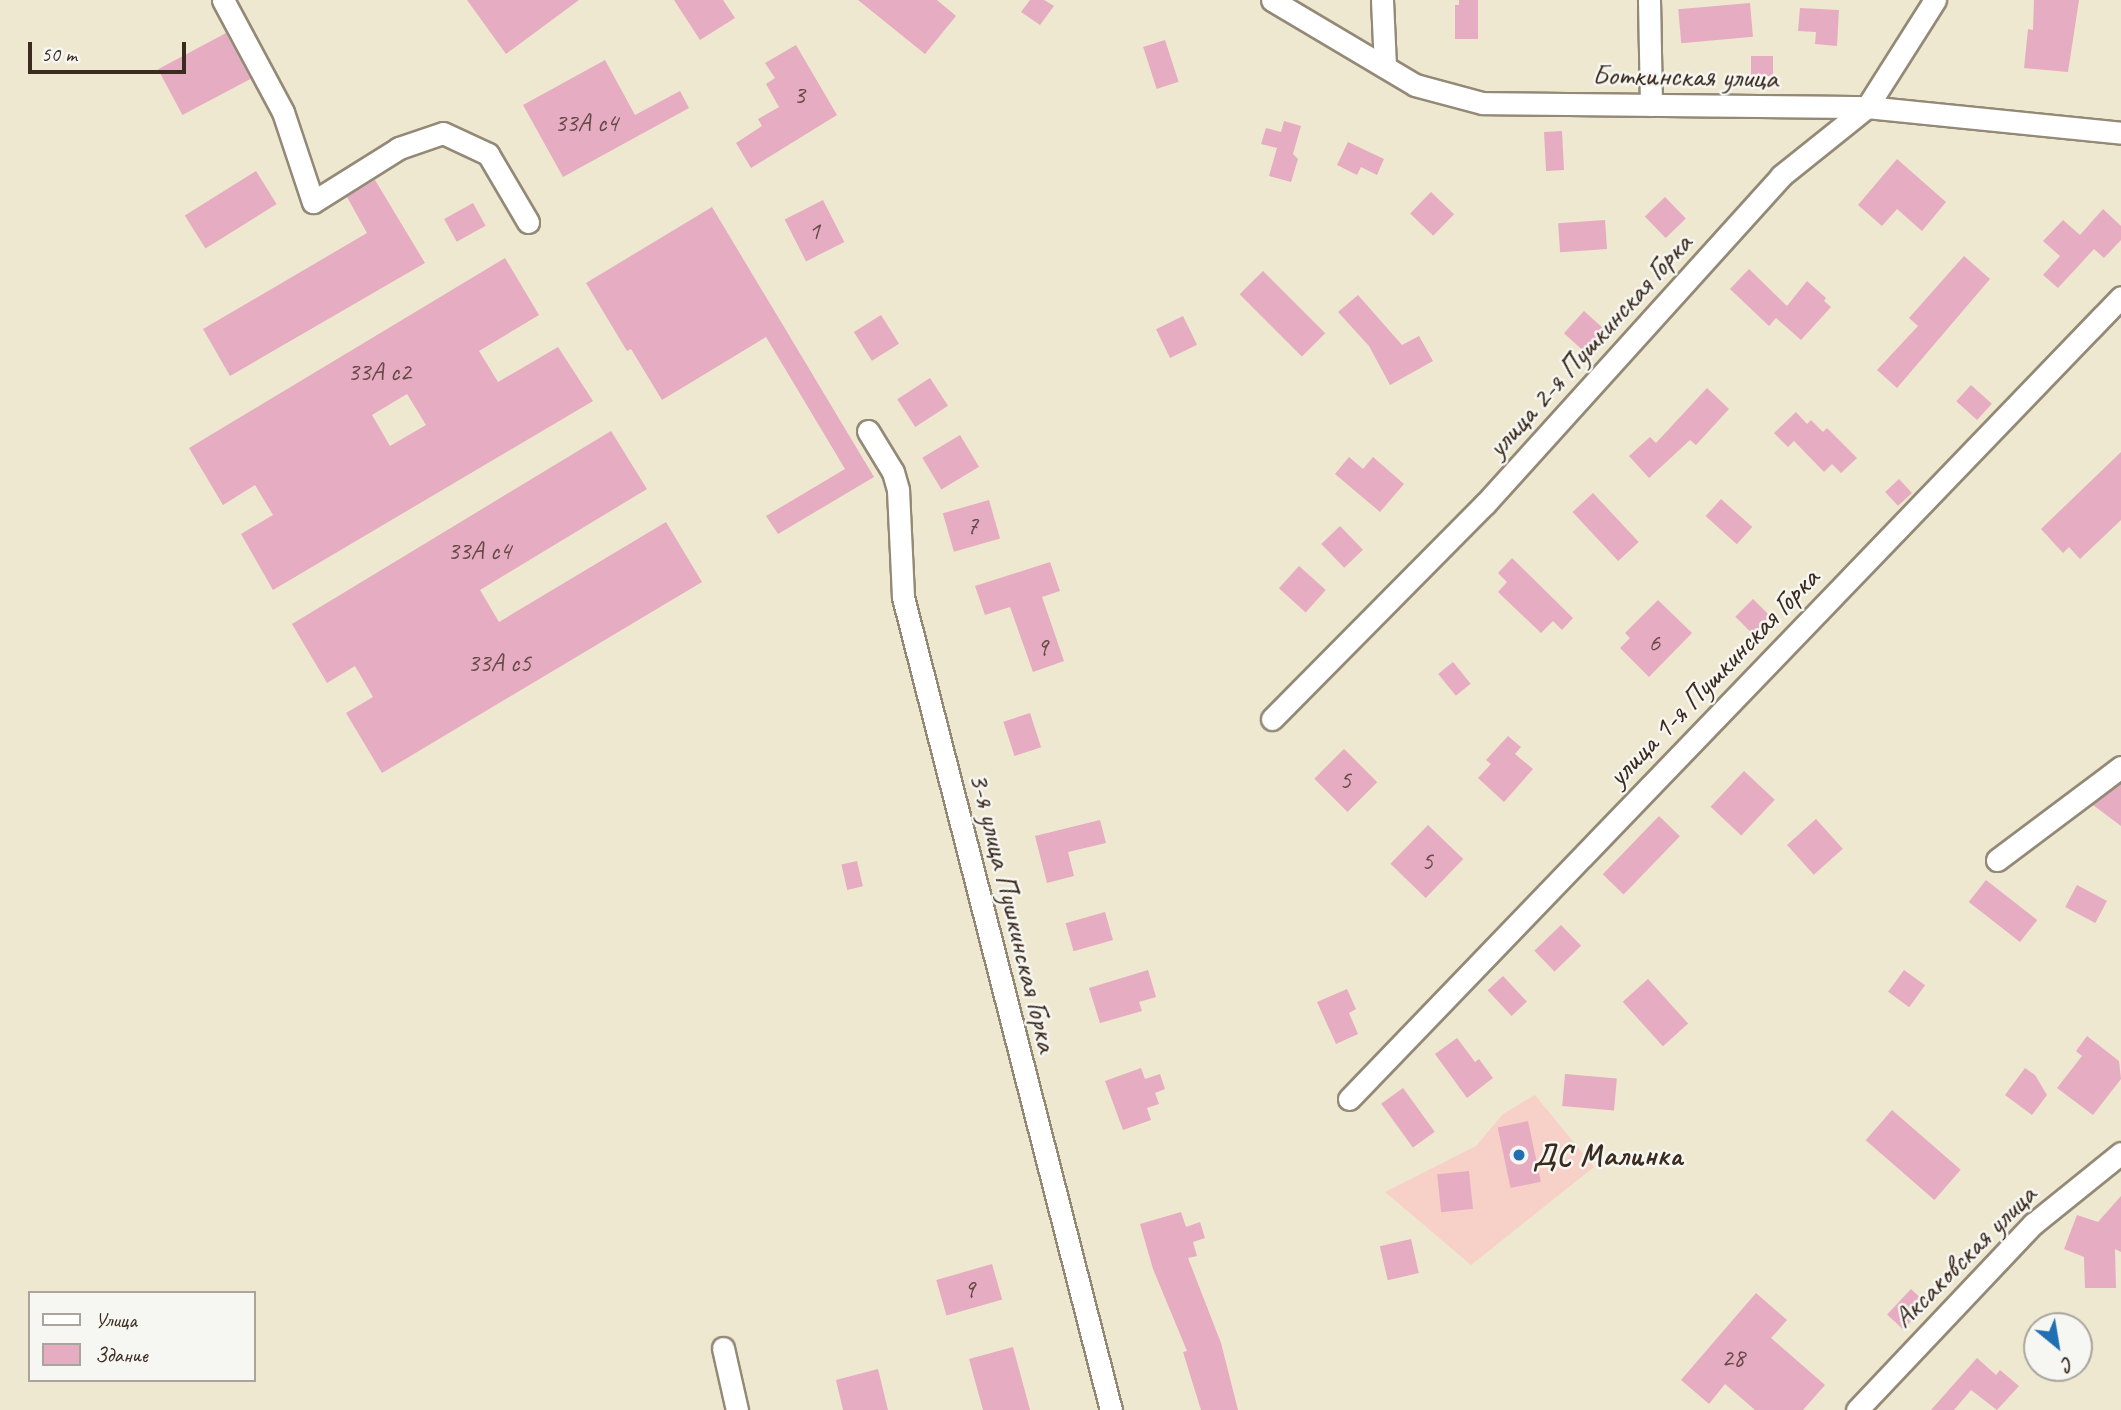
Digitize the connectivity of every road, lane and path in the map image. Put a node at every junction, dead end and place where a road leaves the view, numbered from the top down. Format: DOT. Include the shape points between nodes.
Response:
graph roads {
  1 [pos="223,0"];
  2 [pos="1272,0"];
  3 [pos="1382,0"];
  4 [pos="1649,0"];
  5 [pos="1935,0"];
  6 [pos="1385,67"];
  7 [pos="1651,105"];
  8 [pos="1867,107"];
  9 [pos="2121,133"];
  10 [pos="528,222"];
  11 [pos="2121,297"];
  12 [pos="868,431"];
  13 [pos="1272,719"];
  14 [pos="2121,766"];
  15 [pos="1997,860"];
  16 [pos="1349,1099"];
  17 [pos="2118,1158"];
  18 [pos="723,1348"];
  19 [pos="737,1410"];
  20 [pos="1111,1410"];
  21 [pos="1857,1410"];
  1 -- 10 [label="street" via="283,112 313,202 399,148 443,133 488,154"];
  2 -- 6 [label="street, Боткинская улица"];
  3 -- 6 [label="street"];
  4 -- 7 [label="street"];
  5 -- 8 [label="street, улица 2-я Пушкинская Горка"];
  6 -- 7 [label="street, Боткинская улица" via="1415,85 1482,103"];
  7 -- 8 [label="street, Боткинская улица"];
  8 -- 9 [label="street, Боткинская улица"];
  8 -- 13 [label="street, улица 2-я Пушкинская Горка" via="1781,176 1485,504"];
  11 -- 16 [label="street, улица 1-я Пушкинская Горка"];
  12 -- 20 [label="street, 3-я улица Пушкинская Горка" via="893,472 898,490 903,597"];
  14 -- 15 [label="street"];
  17 -- 21 [label="street, Аксаковская улица" via="2033,1224"];
  18 -- 19 [label="street"];
}
